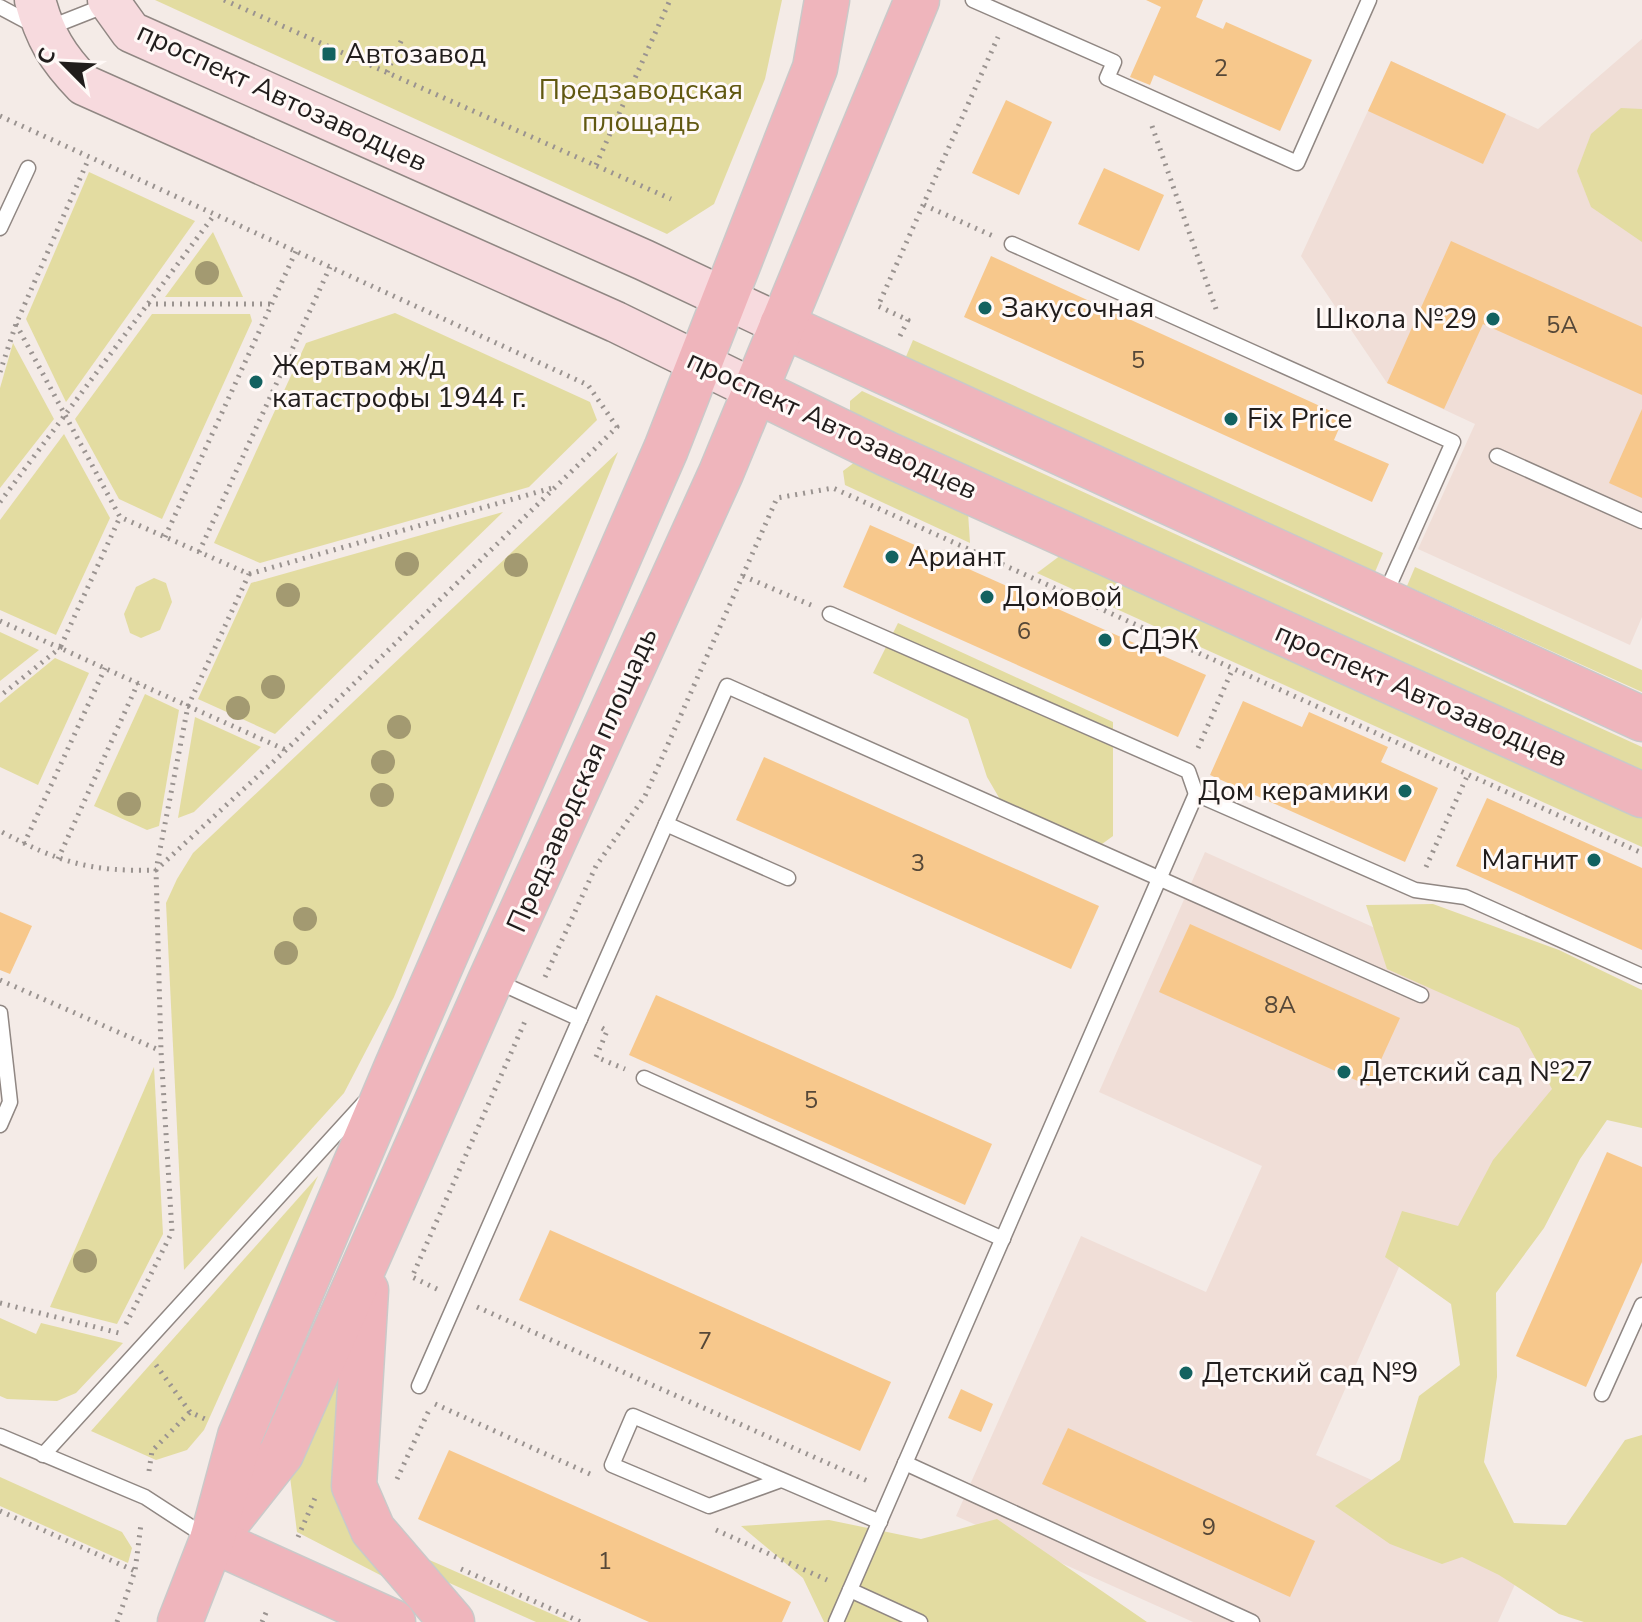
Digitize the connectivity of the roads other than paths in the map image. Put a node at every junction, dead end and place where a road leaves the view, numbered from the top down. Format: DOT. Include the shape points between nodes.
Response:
graph roads {
  1 [pos="827,0"];
  2 [pos="917,0"];
  3 [pos="973,0"];
  4 [pos="1369,0"];
  5 [pos="108,2"];
  6 [pos="0,7"];
  7 [pos="39,15"];
  8 [pos="28,168"];
  9 [pos="0,228"];
  10 [pos="1012,244"];
  11 [pos="725,299"];
  12 [pos="782,325"];
  13 [pos="700,363"];
  14 [pos="755,390"];
  15 [pos="1497,456"];
  16 [pos="1642,521"];
  17 [pos="1382,601"];
  18 [pos="830,614"];
  19 [pos="1642,719"];
  20 [pos="1196,794"];
  21 [pos="1642,795"];
  22 [pos="666,824"];
  23 [pos="788,878"];
  24 [pos="1160,878"];
  25 [pos="1642,976"];
  26 [pos="491,979"];
  27 [pos="1421,995"];
  28 [pos="0,1013"];
  29 [pos="580,1019"];
  30 [pos="397,1066"];
  31 [pos="644,1078"];
  32 [pos="5,1100"];
  33 [pos="0,1125"];
  34 [pos="1003,1239"];
  35 [pos="369,1256"];
  36 [pos="1642,1305"];
  37 [pos="419,1386"];
  38 [pos="1602,1394"];
  39 [pos="0,1436"];
  40 [pos="43,1455"];
  41 [pos="905,1463"];
  42 [pos="781,1480"];
  43 [pos="880,1522"];
  44 [pos="212,1540"];
  45 [pos="850,1590"];
  46 [pos="180,1622"];
  47 [pos="393,1622"];
  48 [pos="452,1622"];
  49 [pos="836,1622"];
  50 [pos="920,1622"];
  51 [pos="1252,1622"];
  1 -- 11 [label="main road" via="815,68"];
  2 -- 12 [label="main road, Предзаводская площадь"];
  3 -- 4 [label="lane" via="1114,62 1107,78 1297,163"];
  5 -- 7 [label="lane"];
  5 -- 11 [label="main road, проспект Автозаводцев" via="131,32"];
  6 -- 7 [label="lane"];
  7 -- 13 [label="main road, проспект Автозаводцев" via="59,59 84,85"];
  8 -- 9 [label="lane"];
  10 -- 17 [label="lane" via="1453,442"];
  11 -- 12 [label="main road, проспект Автозаводцев"];
  11 -- 13 [label="main road"];
  12 -- 14 [label="main road, Предзаводская площадь"];
  12 -- 17 [label="main road, проспект Автозаводцев"];
  13 -- 14 [label="main road, проспект Автозаводцев"];
  13 -- 30 [label="main road, Предзаводская площадь"];
  14 -- 21 [label="main road, проспект Автозаводцев"];
  14 -- 26 [label="main road, Предзаводская площадь"];
  15 -- 16 [label="lane"];
  17 -- 19 [label="main road, проспект Автозаводцев"];
  18 -- 20 [label="lane" via="1188,771"];
  20 -- 24 [label="lane"];
  20 -- 25 [label="lane" via="1415,890 1465,897"];
  22 -- 23 [label="lane"];
  22 -- 24 [label="lane" via="727,686"];
  22 -- 29 [label="lane"];
  24 -- 27 [label="lane"];
  24 -- 34 [label="lane"];
  26 -- 29 [label="lane"];
  26 -- 35 [label="main road, Предзаводская площадь"];
  28 -- 32 [label="lane"];
  29 -- 37 [label="lane"];
  30 -- 40 [label="lane"];
  30 -- 44 [label="main road, Предзаводская площадь" via="240,1436"];
  31 -- 34 [label="lane"];
  32 -- 33 [label="lane"];
  34 -- 41 [label="lane"];
  35 -- 44 [label="main road, Предзаводская площадь" via="281,1454"];
  35 -- 48 [label="main road" via="354,1486 373,1530"];
  36 -- 38 [label="lane"];
  39 -- 40 [label="lane"];
  40 -- 44 [label="lane" via="145,1497"];
  41 -- 43 [label="lane"];
  41 -- 51 [label="lane"];
  42 -- 42 [label="lane" via="633,1416 612,1465 709,1506"];
  42 -- 43 [label="lane"];
  43 -- 45 [label="lane"];
  44 -- 46 [label="main road, Предзаводская площадь"];
  44 -- 47 [label="main road"];
  45 -- 49 [label="lane"];
  45 -- 50 [label="lane"];
}
